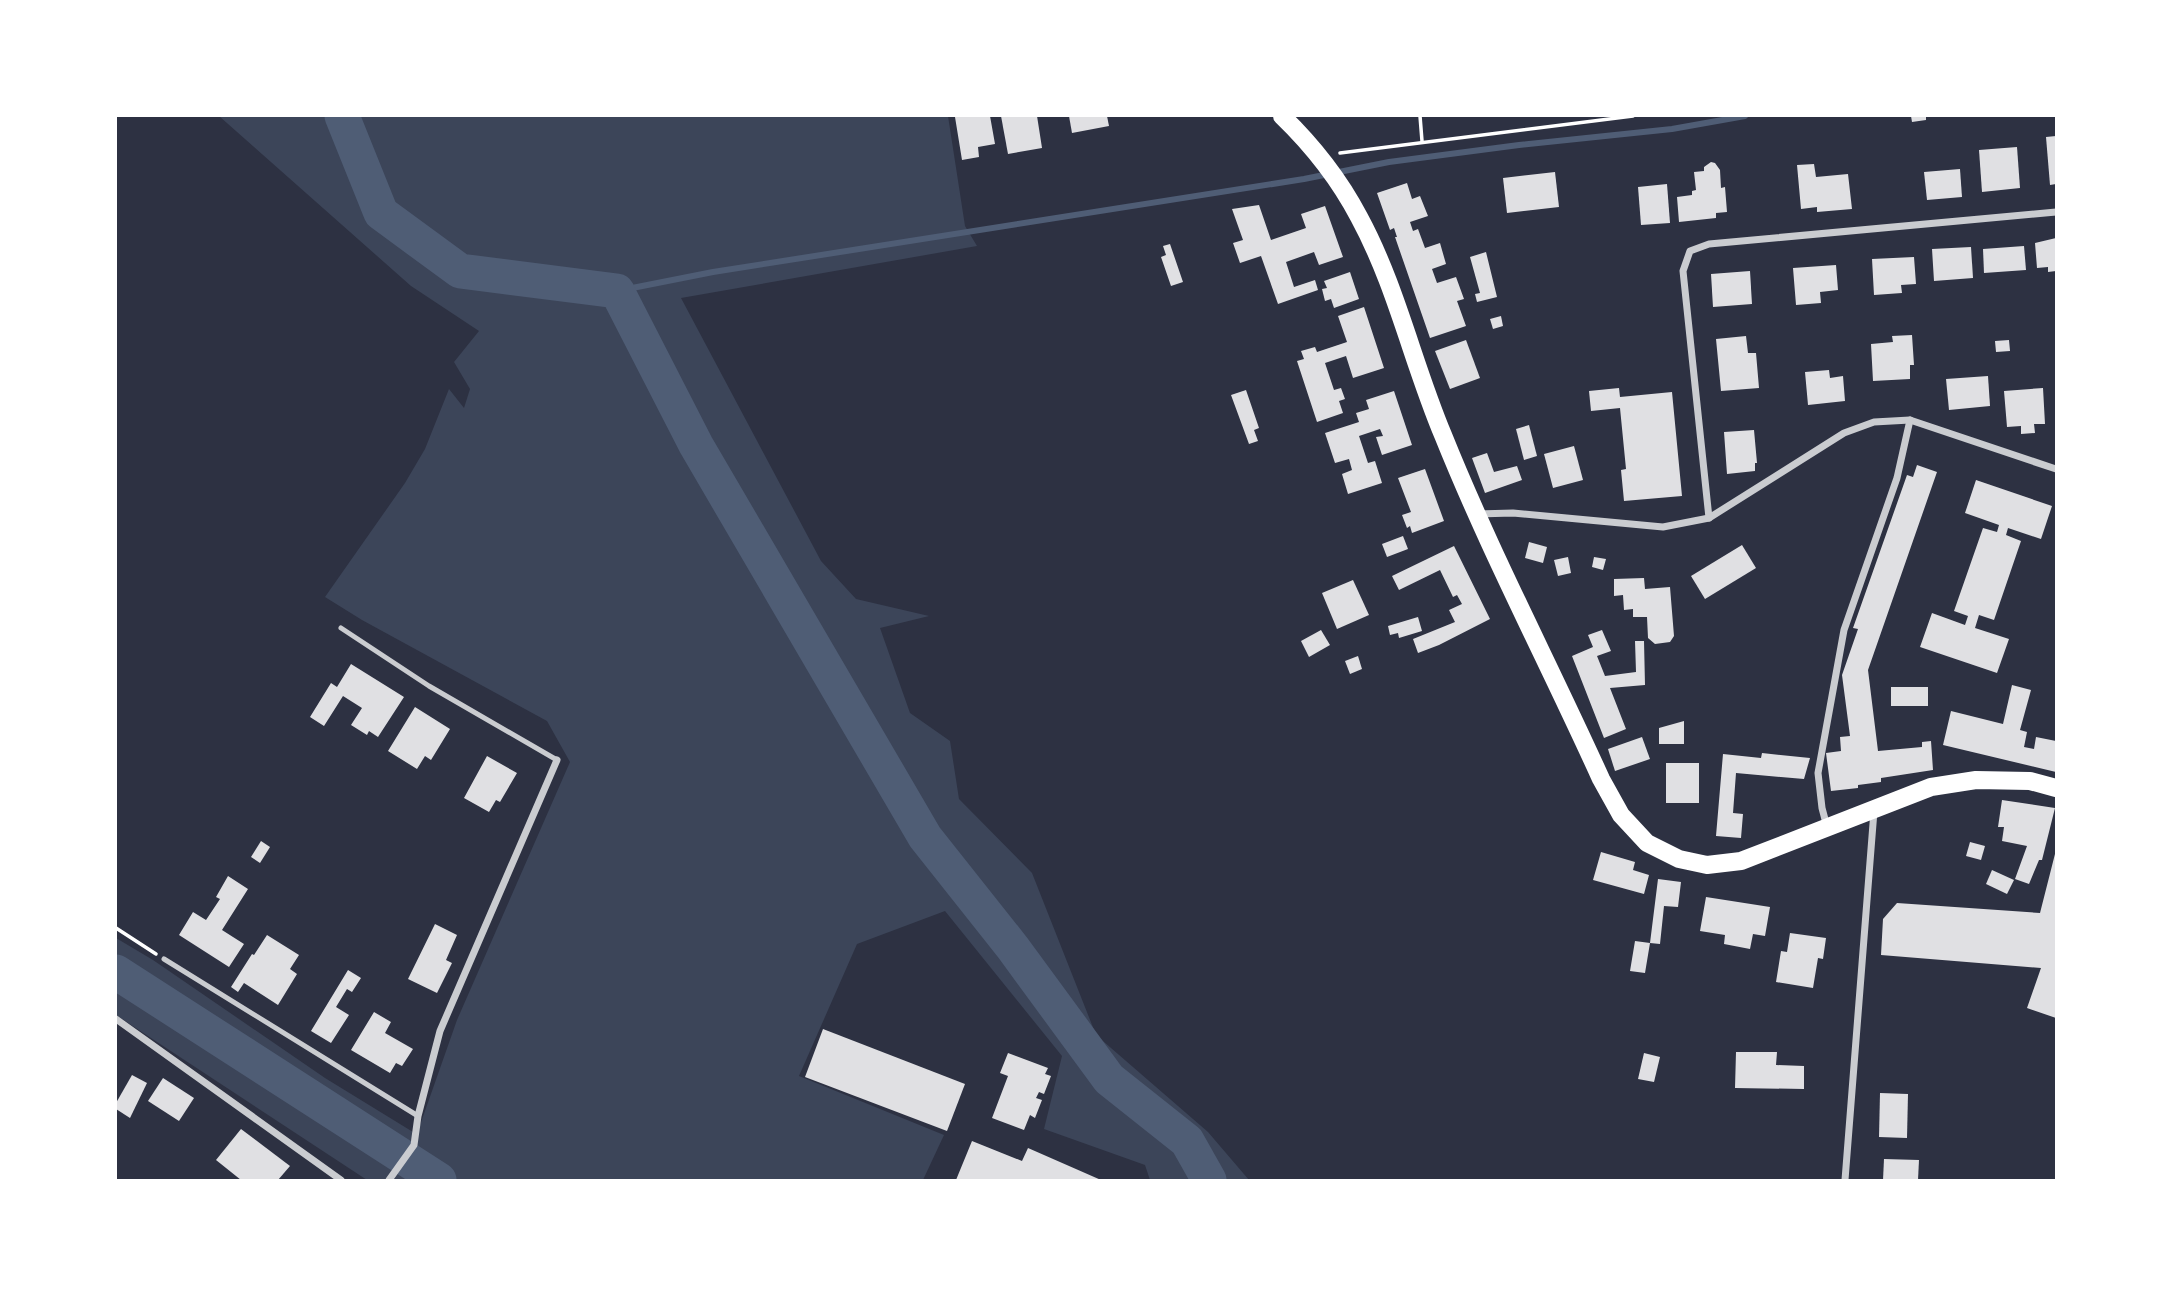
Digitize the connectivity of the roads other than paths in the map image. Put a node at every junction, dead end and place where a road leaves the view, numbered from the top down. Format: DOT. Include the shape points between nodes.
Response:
graph roads {
  1 [pos="1282,116"];
  2 [pos="2056,212"];
  3 [pos="1910,420"];
  4 [pos="2056,469"];
  5 [pos="1477,514"];
  6 [pos="1709,518"];
  7 [pos="341,628"];
  8 [pos="558,760"];
  9 [pos="2056,788"];
  10 [pos="1874,808"];
  11 [pos="1827,828"];
  12 [pos="164,959"];
  13 [pos="116,1019"];
  14 [pos="418,1116"];
  15 [pos="341,1181"];
  16 [pos="389,1181"];
  17 [pos="1845,1181"];
  1 -- 5 [label="main road" via="1323,161 1359,216"];
  2 -- 6 [label="street" via="1709,244 1690,251 1683,271"];
  3 -- 4 [label="street"];
  3 -- 6 [label="street" via="1874,422 1844,433"];
  3 -- 11 [label="street" via="1897,478 1844,630 1818,773"];
  5 -- 6 [label="street" via="1513,513 1663,527"];
  5 -- 11 [label="main road" via="1601,779 1621,815 1647,843 1679,859 1707,865 1741,861"];
  7 -- 8 [label="lane" via="429,686"];
  8 -- 14 [label="street" via="440,1031"];
  9 -- 10 [label="main road" via="1976,780 1931,787"];
  10 -- 11 [label="main road"];
  10 -- 17 [label="street"];
  12 -- 14 [label="lane"];
  13 -- 15 [label="street"];
  14 -- 16 [label="street" via="414,1145"];
}
